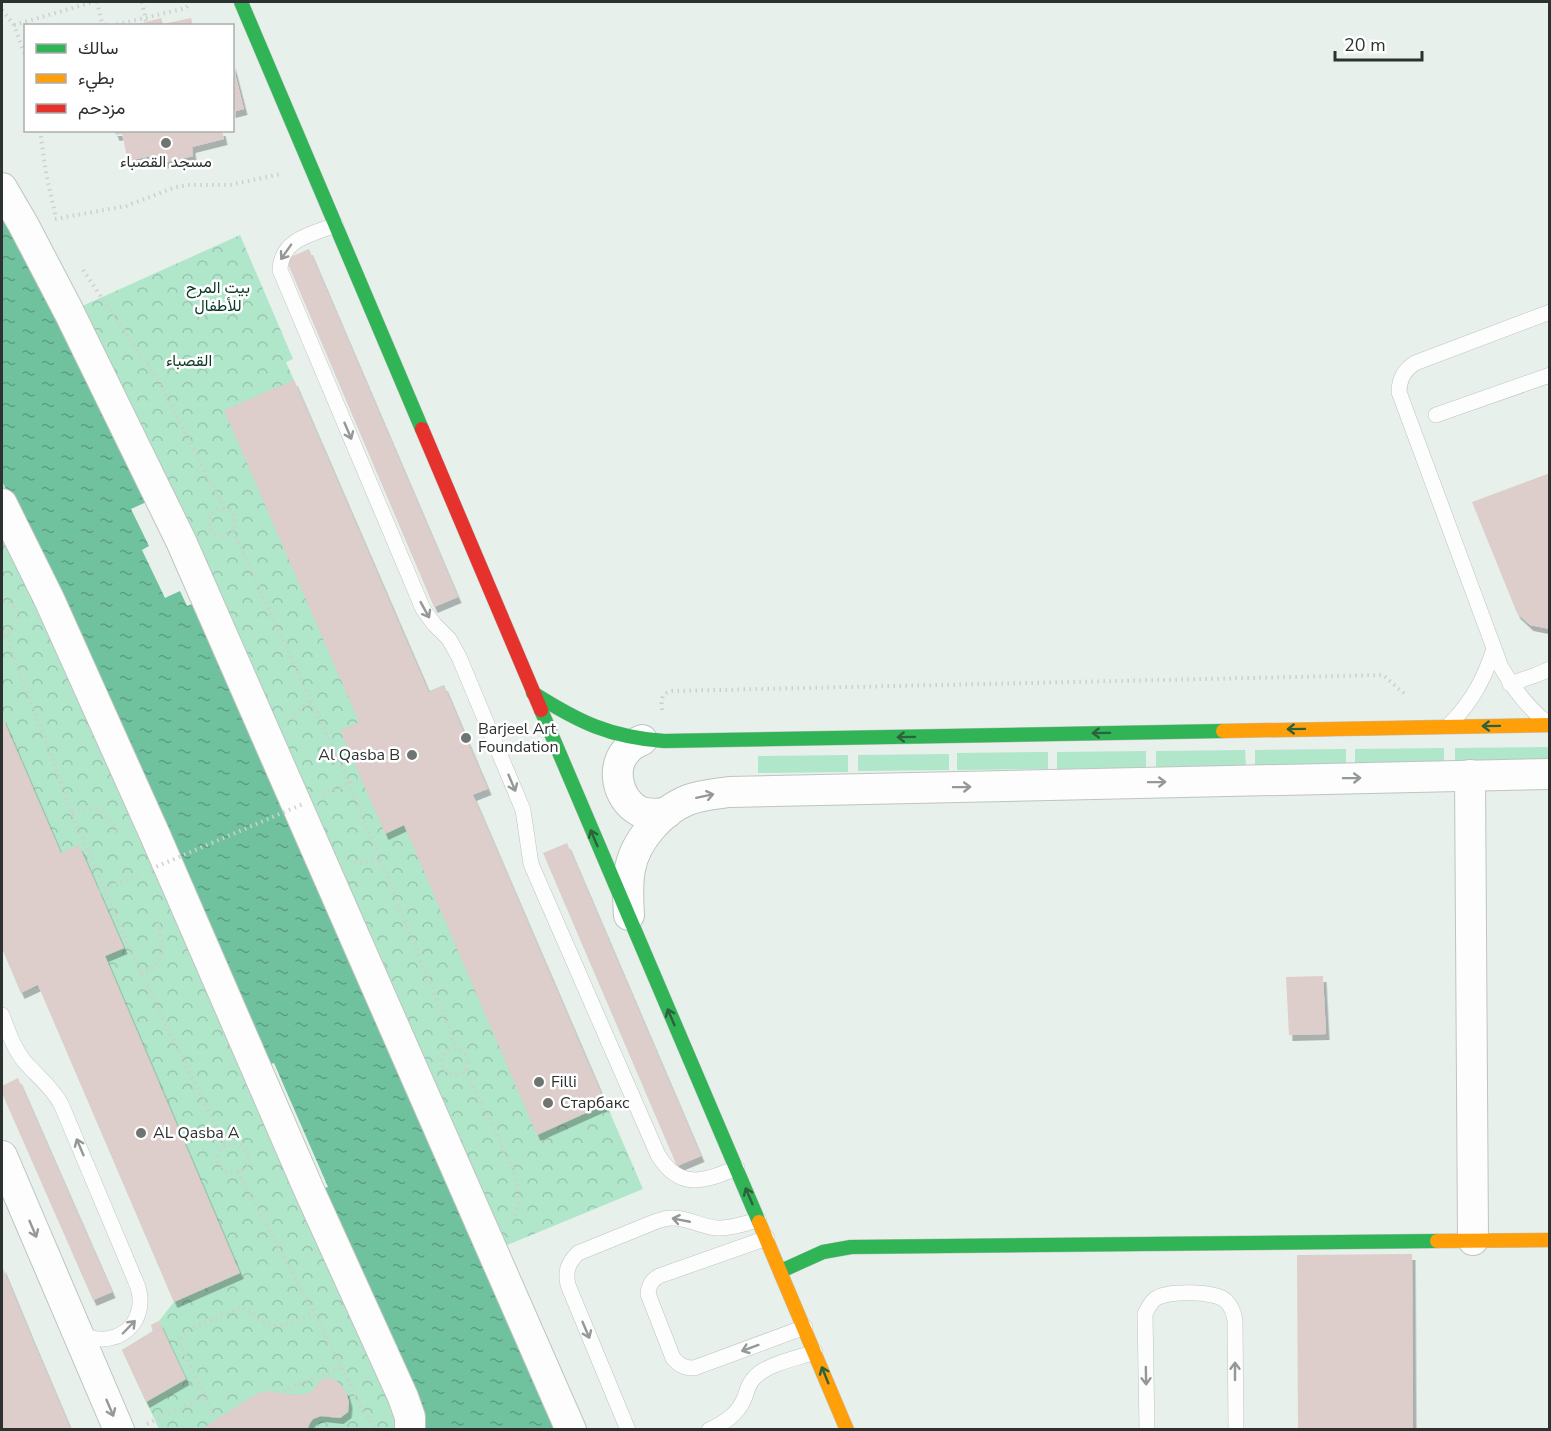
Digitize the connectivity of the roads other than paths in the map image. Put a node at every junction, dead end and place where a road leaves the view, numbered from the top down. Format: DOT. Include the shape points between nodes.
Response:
graph roads {
  1 [pos="241,2"];
  2 [pos="2,188"];
  3 [pos="336,225"];
  4 [pos="1550,312"];
  5 [pos="1550,375"];
  6 [pos="1436,415"];
  7 [pos="2,504"];
  8 [pos="1494,649"];
  9 [pos="1550,669"];
  10 [pos="1510,684"];
  11 [pos="533,693"];
  12 [pos="1550,725"];
  13 [pos="1448,726"];
  14 [pos="653,741"];
  15 [pos="1470,775"];
  16 [pos="1547,775"];
  17 [pos="667,813"];
  18 [pos="630,921"];
  19 [pos="2,1015"];
  20 [pos="2,1156"];
  21 [pos="737,1168"];
  22 [pos="10,1196"];
  23 [pos="759,1220"];
  24 [pos="766,1238"];
  25 [pos="1473,1240"];
  26 [pos="1550,1240"];
  27 [pos="781,1271"];
  28 [pos="805,1327"];
  29 [pos="77,1331"];
  30 [pos="816,1353"];
  31 [pos="132,1427"];
  32 [pos="410,1430"];
  33 [pos="571,1430"];
  34 [pos="628,1430"];
  35 [pos="709,1430"];
  36 [pos="846,1430"];
  37 [pos="1147,1430"];
  38 [pos="1236,1430"];
  1 -- 3 [label="street"];
  2 -- 33 [label="street" via="181,541"];
  3 -- 11 [label="street"];
  3 -- 21 [label="lane, one-way" via="290,245 280,260 280,270 409,576 428,616 449,639 464,668 523,810 531,864 663,1164 690,1180 711,1178"];
  4 -- 8 [label="lane" via="1415,363 1407,368 1399,384"];
  5 -- 6 [label="lane"];
  7 -- 32 [label="street" via="155,835 403,1397"];
  8 -- 10 [label="lane"];
  8 -- 13 [label="lane" via="1481,683"];
  9 -- 10 [label="lane"];
  10 -- 12 [label="lane"];
  11 -- 14 [label="street" via="600,730"];
  18 -- 11 [label="street, one-way"];
  12 -- 13 [label="street, one-way"];
  13 -- 14 [label="street, one-way"];
  14 -- 17 [label="street" via="629,748 617,775 628,803 641,812"];
  15 -- 16 [label="street"];
  17 -- 15 [label="street, one-way" via="686,801 729,792"];
  15 -- 25 [label="street"];
  17 -- 18 [label="street" via="650,827 630,866"];
  21 -- 18 [label="street, one-way"];
  29 -- 19 [label="lane, one-way" via="98,1340 129,1329 140,1309 138,1287 61,1104 19,1054"];
  20 -- 22 [label="street"];
  23 -- 21 [label="street, one-way"];
  22 -- 29 [label="street, one-way"];
  23 -- 24 [label="street"];
  23 -- 34 [label="lane, one-way" via="719,1228 670,1218 572,1258 566,1275 568,1285"];
  24 -- 27 [label="street"];
  28 -- 24 [label="lane, one-way" via="694,1368 685,1368 673,1358 648,1294 653,1280"];
  25 -- 26 [label="street"];
  25 -- 27 [label="street" via="851,1247 821,1252"];
  27 -- 28 [label="street"];
  28 -- 30 [label="street"];
  29 -- 31 [label="street, one-way"];
  30 -- 35 [label="lane" via="762,1371 748,1387 740,1408"];
  36 -- 30 [label="street, one-way"];
  38 -- 37 [label="lane, one-way" via="1235,1321 1231,1307 1213,1295 1170,1294 1154,1299 1145,1314"];
}
